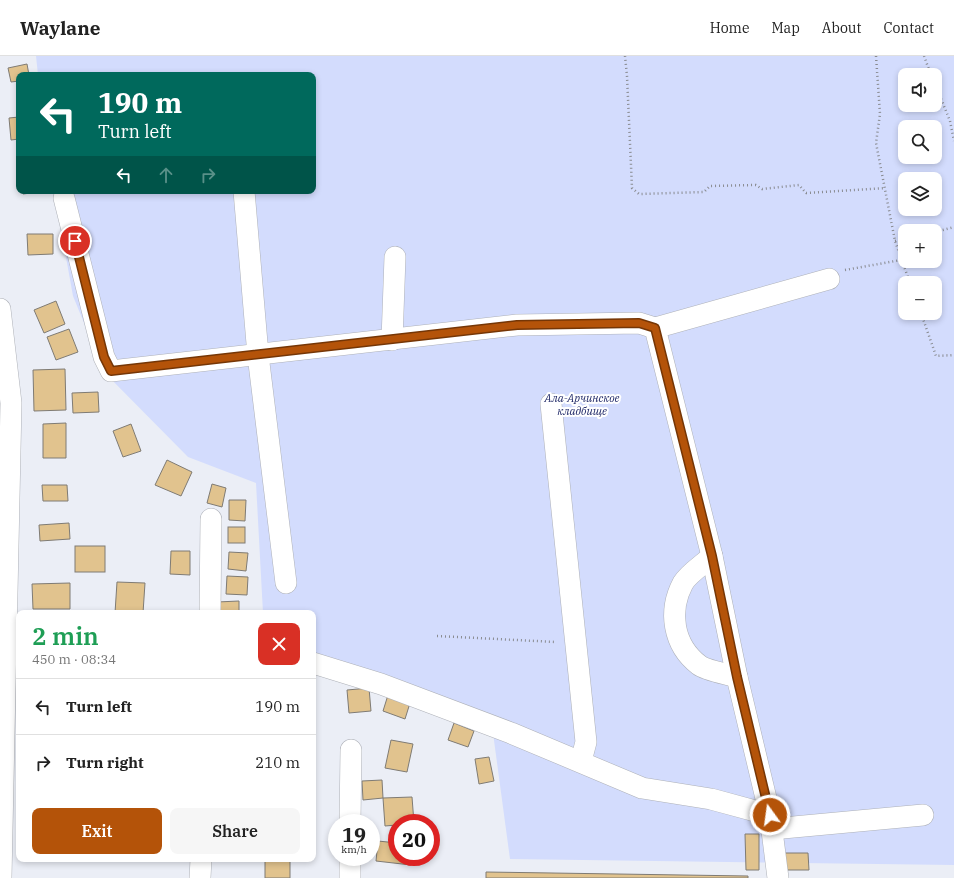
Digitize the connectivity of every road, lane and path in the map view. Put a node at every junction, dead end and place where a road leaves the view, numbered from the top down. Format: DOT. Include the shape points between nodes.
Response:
graph roads {
  1 [pos="625,56"];
  2 [pos="876,56"];
  3 [pos="924,56"];
  4 [pos="929,68"];
  5 [pos="942,101"];
  6 [pos="954,141"];
  7 [pos="885,188"];
  8 [pos="244,194"];
  9 [pos="64,198"];
  10 [pos="954,227"];
  11 [pos="942,230"];
  12 [pos="898,241"];
  13 [pos="895,242"];
  14 [pos="898,251"];
  15 [pos="395,257"];
  16 [pos="898,261"];
  17 [pos="829,279"];
  18 [pos="0,309"];
  19 [pos="923,320"];
  20 [pos="655,328"];
  21 [pos="392,340"];
  22 [pos="258,355"];
  23 [pos="954,355"];
  24 [pos="551,404"];
  25 [pos="4,466"];
  26 [pos="211,519"];
  27 [pos="712,556"];
  28 [pos="286,583"];
  29 [pos="210,610"];
  30 [pos="437,636"];
  31 [pos="575,643"];
  32 [pos="316,664"];
  33 [pos="737,677"];
  34 [pos="351,750"];
  35 [pos="581,761"];
  36 [pos="350,814"];
  37 [pos="923,816"];
  38 [pos="771,822"];
  39 [pos="201,862"];
  40 [pos="350,866"];
  41 [pos="1,878"];
  42 [pos="200,878"];
  43 [pos="350,878"];
  44 [pos="778,878"];
  1 -- 7 [label="path" via="632,188 639,194 704,192 710,186 756,184 762,189 799,185 806,193"];
  2 -- 7 [label="path" via="880,114 876,143"];
  3 -- 4 [label="path"];
  5 -- 6 [label="path"];
  7 -- 13 [label="path"];
  8 -- 22 [label="street"];
  9 -- 22 [label="street" via="104,357 111,371"];
  10 -- 11 [label="path"];
  12 -- 13 [label="path"];
  13 -- 14 [label="path"];
  15 -- 21 [label="street"];
  16 -- 17 [label="path" via="848,269"];
  17 -- 20 [label="street"];
  18 -- 25 [label="street" via="11,403"];
  19 -- 23 [label="path" via="936,356"];
  20 -- 21 [label="street" via="639,323 517,325"];
  20 -- 27 [label="street"];
  21 -- 22 [label="street"];
  22 -- 28 [label="street"];
  24 -- 31 [label="street"];
  25 -- 41 [label="street"];
  26 -- 29 [label="street"];
  27 -- 33 [label="street"];
  27 -- 33 [label="street" via="684,582 674,608 676,631 685,651 700,666"];
  30 -- 31 [label="path"];
  31 -- 35 [label="street" via="586,742"];
  32 -- 35 [label="street" via="381,684"];
  33 -- 38 [label="street"];
  34 -- 36 [label="street"];
  35 -- 38 [label="street" via="642,788 711,800"];
  37 -- 38 [label="street"];
  38 -- 44 [label="street"];
  39 -- 42 [label="street"];
  40 -- 43 [label="street"];
}
